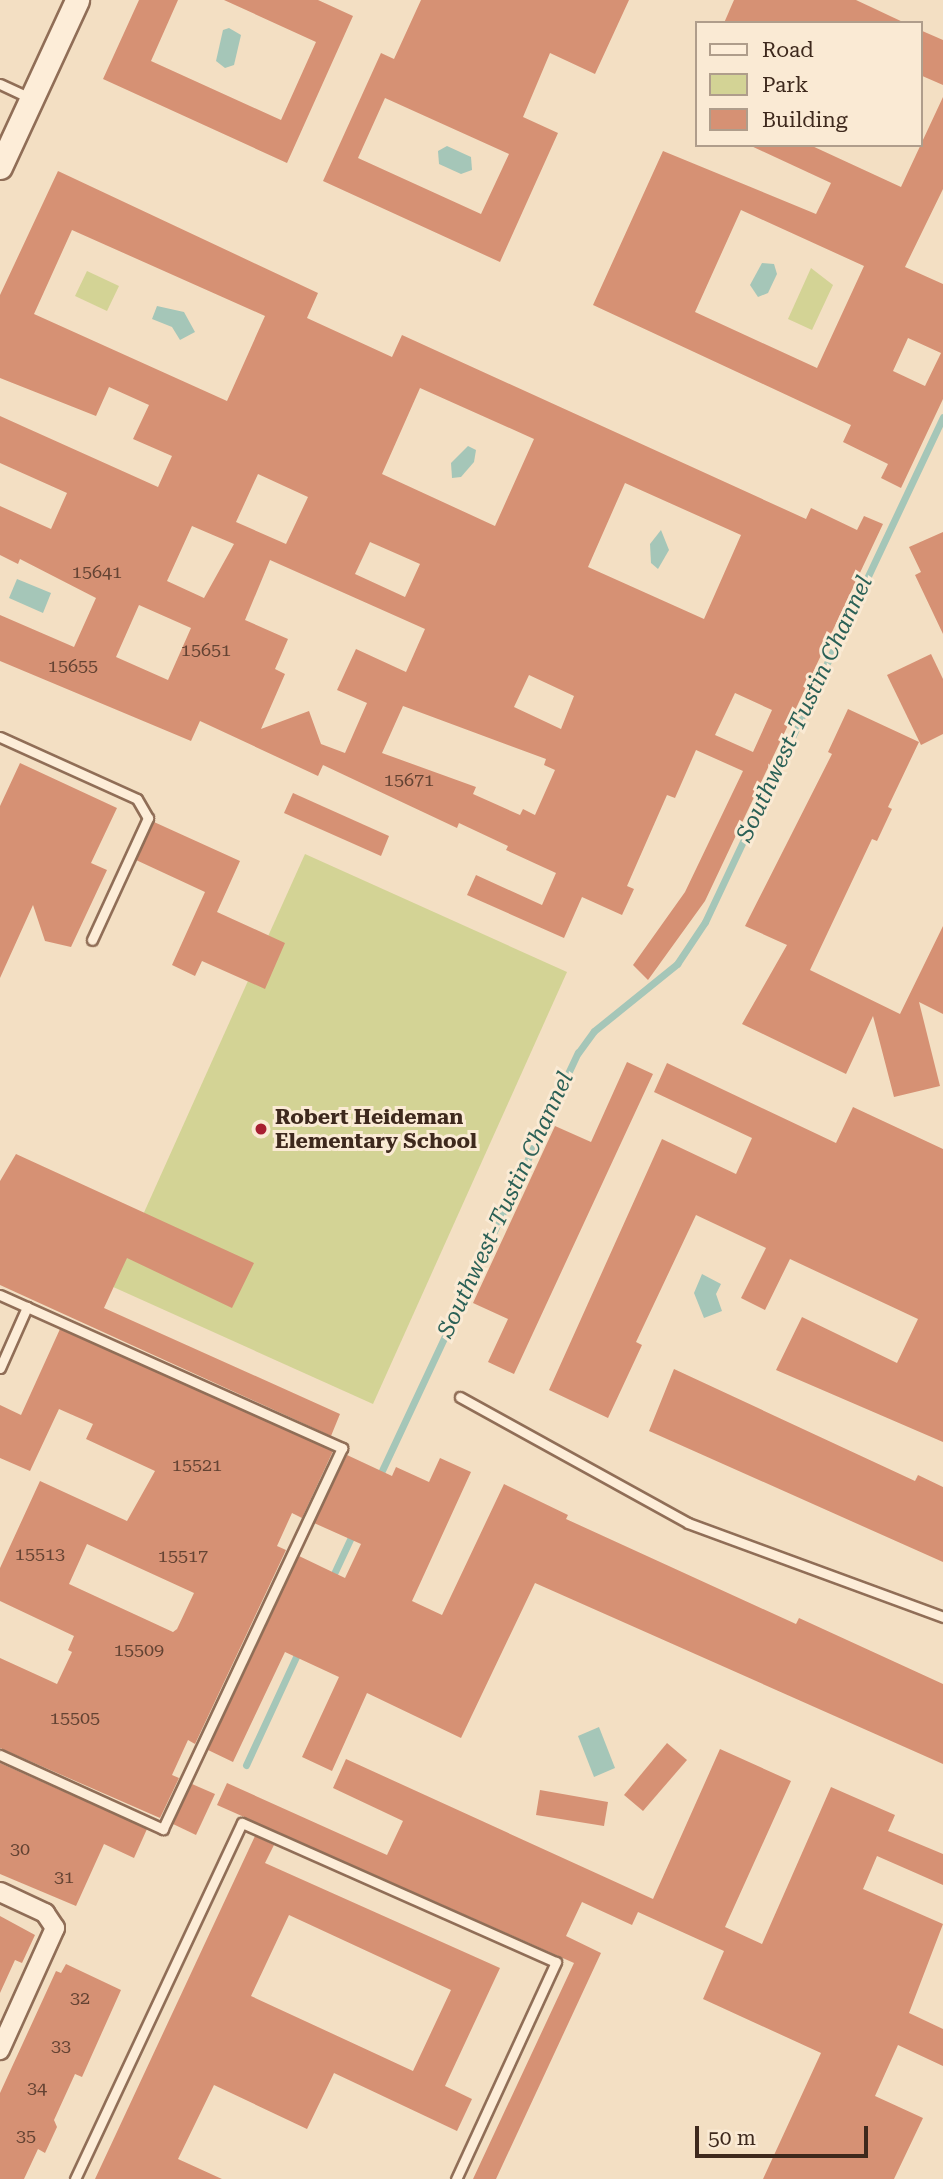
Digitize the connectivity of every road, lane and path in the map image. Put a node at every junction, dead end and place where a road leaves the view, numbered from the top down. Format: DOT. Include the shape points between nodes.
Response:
graph roads {
  1 [pos="77,0"];
  2 [pos="0,84"];
  3 [pos="31,99"];
  4 [pos="0,167"];
  5 [pos="0,737"];
  6 [pos="92,940"];
  7 [pos="0,1295"];
  8 [pos="27,1307"];
  9 [pos="0,1368"];
  10 [pos="460,1397"];
  11 [pos="943,1617"];
  12 [pos="0,1755"];
  13 [pos="0,1892"];
  14 [pos="0,2050"];
  15 [pos="75,2179"];
  16 [pos="456,2179"];
  1 -- 3 [label="street"];
  2 -- 3 [label="lane"];
  3 -- 4 [label="street"];
  5 -- 6 [label="lane" via="137,799 148,818"];
  7 -- 8 [label="lane"];
  8 -- 9 [label="lane"];
  8 -- 12 [label="lane" via="342,1448 163,1829"];
  10 -- 11 [label="lane" via="688,1523"];
  13 -- 14 [label="street" via="50,1921 54,1935"];
  15 -- 16 [label="lane" via="242,1823 556,1962"];
}
